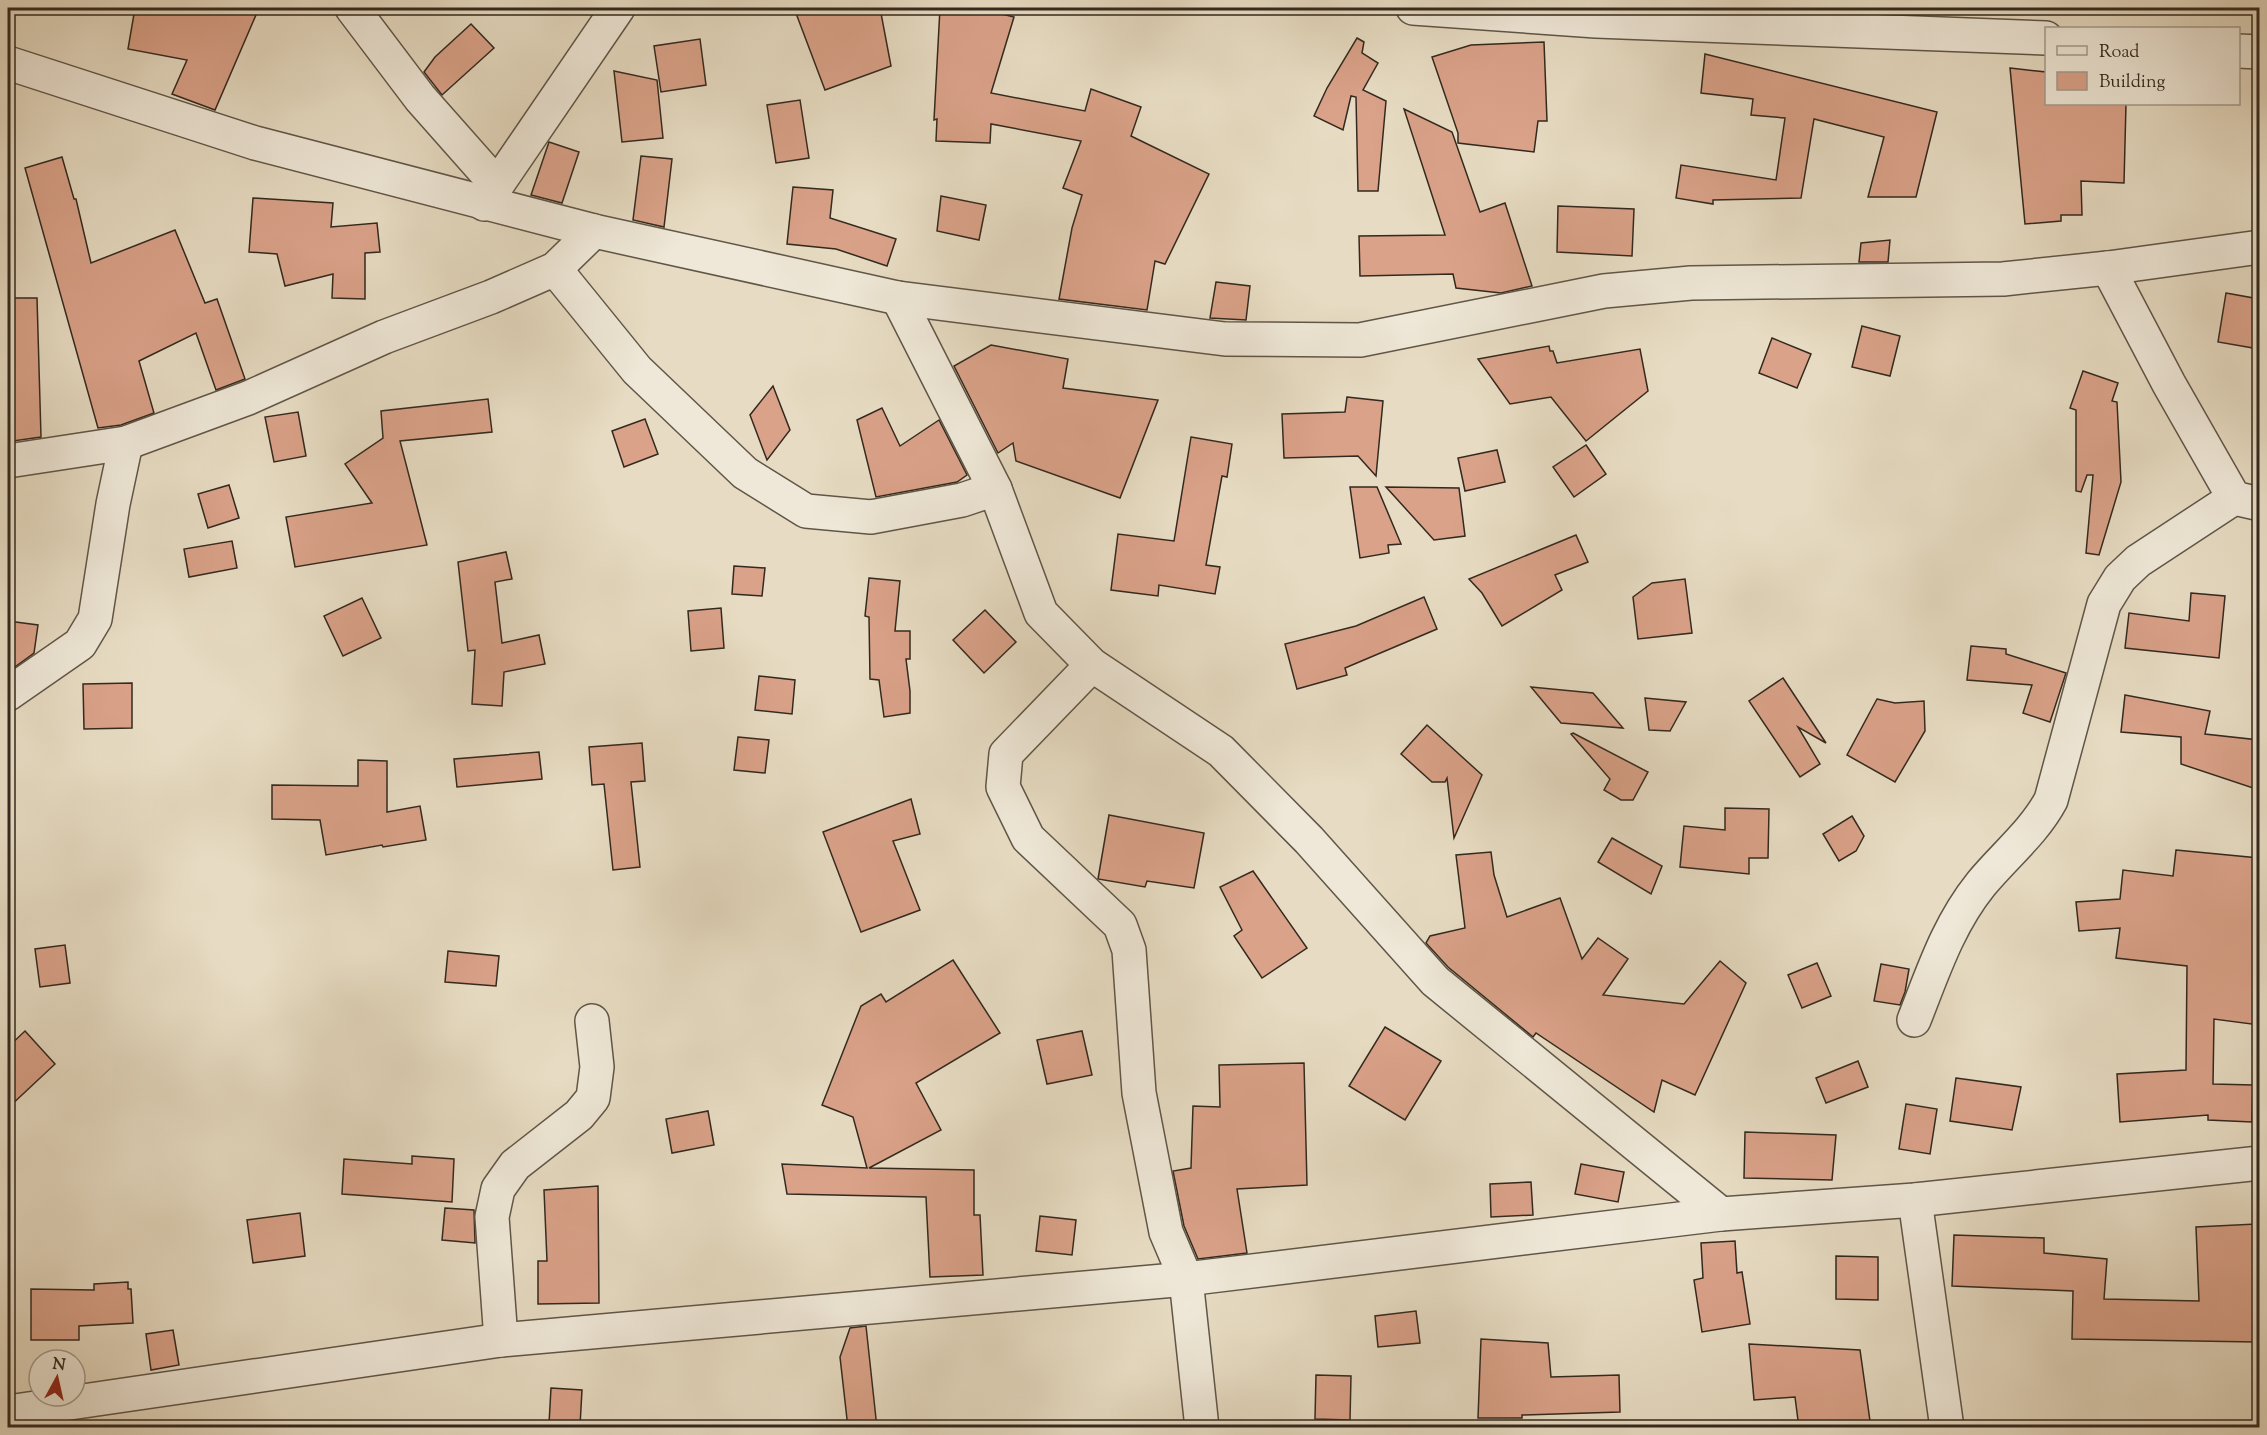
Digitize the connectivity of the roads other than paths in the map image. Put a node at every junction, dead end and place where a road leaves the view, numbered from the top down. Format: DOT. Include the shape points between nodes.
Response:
graph roads {
  1 [pos="352,8"];
  2 [pos="618,8"];
  3 [pos="1413,8"];
  4 [pos="2045,38"];
  5 [pos="2240,51"];
  6 [pos="2259,52"];
  7 [pos="8,63"];
  8 [pos="490,194"];
  9 [pos="594,231"];
  10 [pos="2259,247"];
  11 [pos="2108,268"];
  12 [pos="555,269"];
  13 [pos="898,298"];
  14 [pos="126,443"];
  15 [pos="8,461"];
  16 [pos="995,489"];
  17 [pos="2246,501"];
  18 [pos="1092,665"];
  19 [pos="8,694"];
  20 [pos="1914,1020"];
  21 [pos="592,1021"];
  22 [pos="2259,1163"];
  23 [pos="1915,1200"];
  24 [pos="1721,1214"];
  25 [pos="1186,1279"];
  26 [pos="501,1340"];
  27 [pos="8,1412"];
  28 [pos="1202,1428"];
  29 [pos="1947,1428"];
  1 -- 8 [label="street"];
  2 -- 8 [label="street"];
  3 -- 4 [label="street" via="1596,21"];
  5 -- 6 [label="street"];
  7 -- 8 [label="street" via="255,143"];
  8 -- 9 [label="street"];
  9 -- 12 [label="street"];
  9 -- 13 [label="street"];
  10 -- 11 [label="street"];
  11 -- 13 [label="street" via="2003,279 1691,283 1604,291 1360,340 1225,339"];
  11 -- 17 [label="street" via="2169,384"];
  12 -- 14 [label="street" via="384,337 248,398"];
  12 -- 16 [label="street" via="637,370 746,473 806,511 871,517 962,500"];
  13 -- 16 [label="street"];
  14 -- 15 [label="street"];
  14 -- 19 [label="street" via="95,620 80,644"];
  16 -- 18 [label="street" via="1041,613"];
  17 -- 20 [label="street" via="2138,561 2120,578 2104,604 2051,800 2042,818 1980,886 1946,938"];
  18 -- 24 [label="street" via="1221,751 1309,840 1435,981"];
  18 -- 25 [label="street" via="1006,754 1003,788 1028,838 1120,925 1130,950 1139,1093 1166,1232"];
  21 -- 26 [label="street" via="597,1067 592,1098 579,1116 515,1165 498,1189 492,1217"];
  22 -- 23 [label="street"];
  23 -- 24 [label="street"];
  23 -- 29 [label="street"];
  24 -- 25 [label="street"];
  25 -- 26 [label="street"];
  25 -- 28 [label="street"];
  26 -- 27 [label="street"];
}
